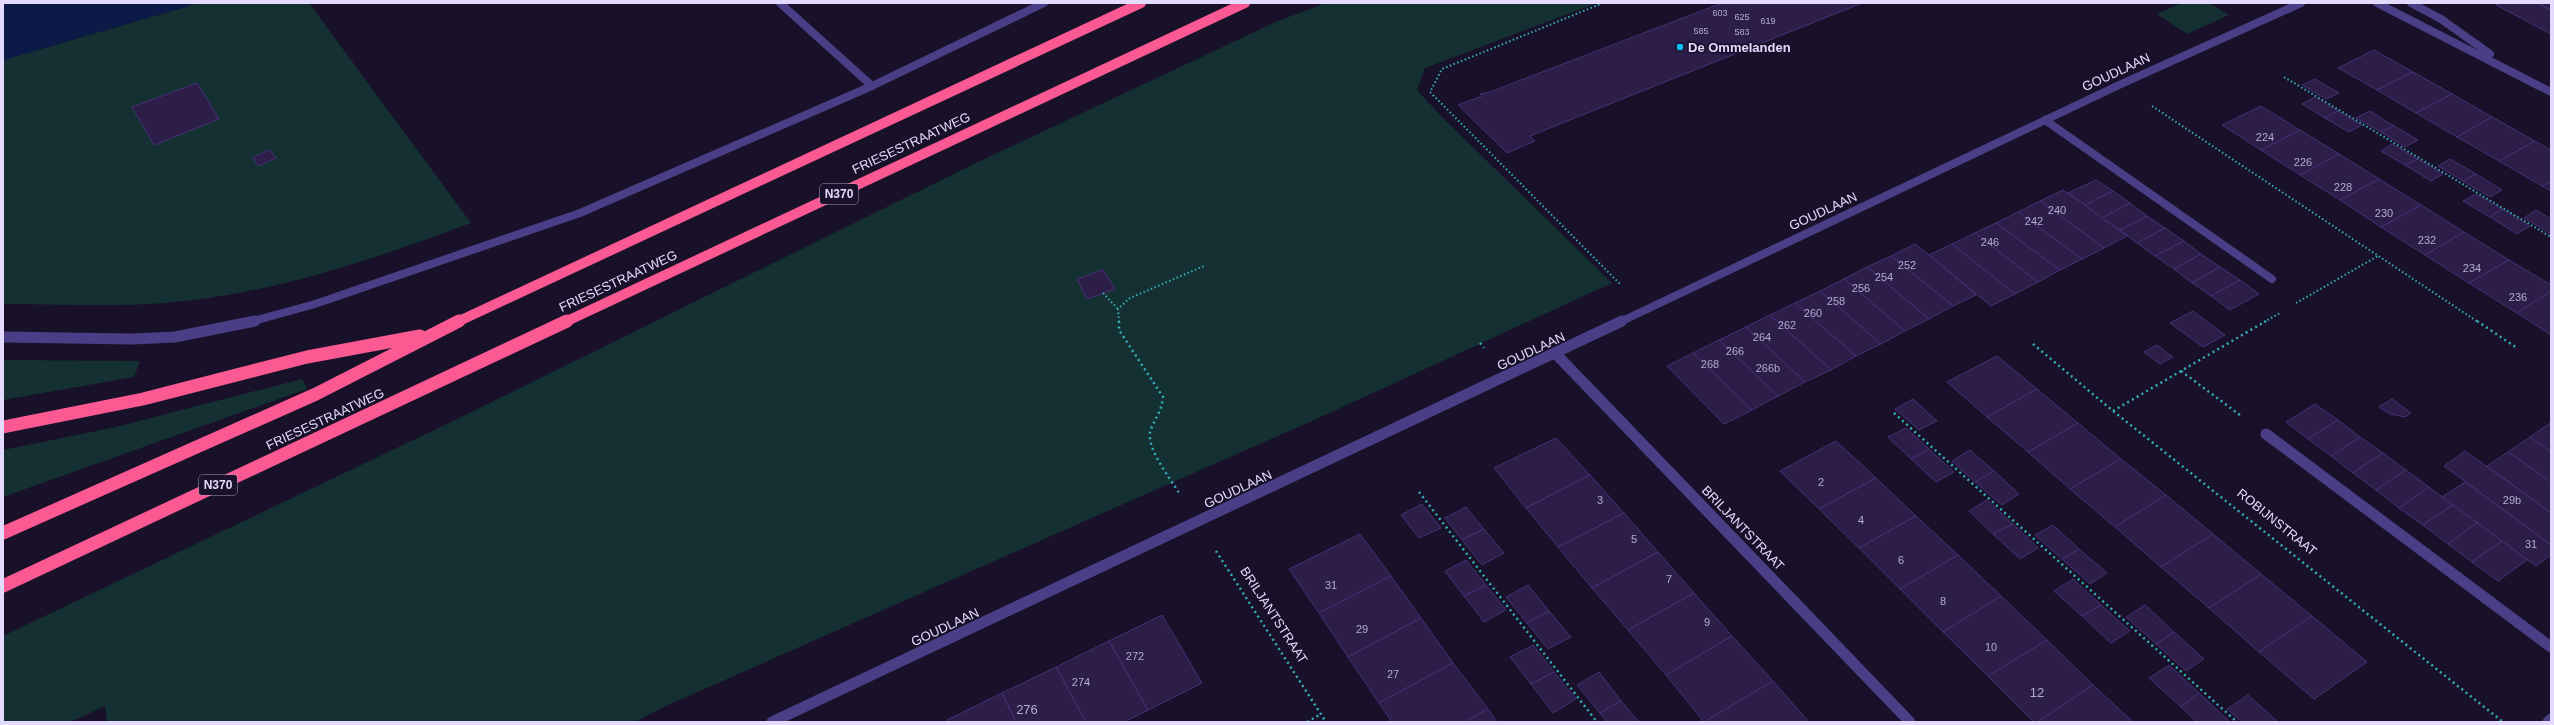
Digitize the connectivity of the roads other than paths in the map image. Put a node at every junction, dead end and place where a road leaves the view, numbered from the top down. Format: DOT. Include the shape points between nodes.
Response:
graph roads {
  1 [pos="780,3"];
  2 [pos="1044,3"];
  3 [pos="1142,3"];
  4 [pos="1245,3"];
  5 [pos="2301,3"];
  6 [pos="2377,3"];
  7 [pos="2411,3"];
  8 [pos="2509,68"];
  9 [pos="872,86"];
  10 [pos="2551,92"];
  11 [pos="2045,120"];
  12 [pos="2272,279"];
  13 [pos="432,334"];
  14 [pos="3,337"];
  15 [pos="1555,354"];
  16 [pos="3,427"];
  17 [pos="2266,434"];
  18 [pos="3,533"];
  19 [pos="3,586"];
  20 [pos="2551,647"];
  21 [pos="2551,719"];
  22 [pos="772,722"];
  23 [pos="1910,722"];
  24 [pos="2548,722"];
  1 -- 9 [label="street"];
  2 -- 9 [label="street"];
  3 -- 13 [label="highway, FRIESESTRAATWEG"];
  4 -- 19 [label="highway, FRIESESTRAATWEG / N370"];
  5 -- 11 [label="street, GOUDLAAN"];
  6 -- 8 [label="street" via="2421,28"];
  7 -- 8 [label="street" via="2441,19"];
  8 -- 10 [label="street"];
  9 -- 14 [label="street" via="580,212 267,319 175,337"];
  11 -- 12 [label="street"];
  11 -- 15 [label="street, GOUDLAAN"];
  13 -- 16 [label="highway" via="307,357 143,399"];
  13 -- 18 [label="highway, FRIESESTRAATWEG" via="316,394"];
  15 -- 22 [label="street, GOUDLAAN"];
  15 -- 23 [label="street, BRILJANTSTRAAT"];
  17 -- 20 [label="street"];
  21 -- 24 [label="street"];
}
